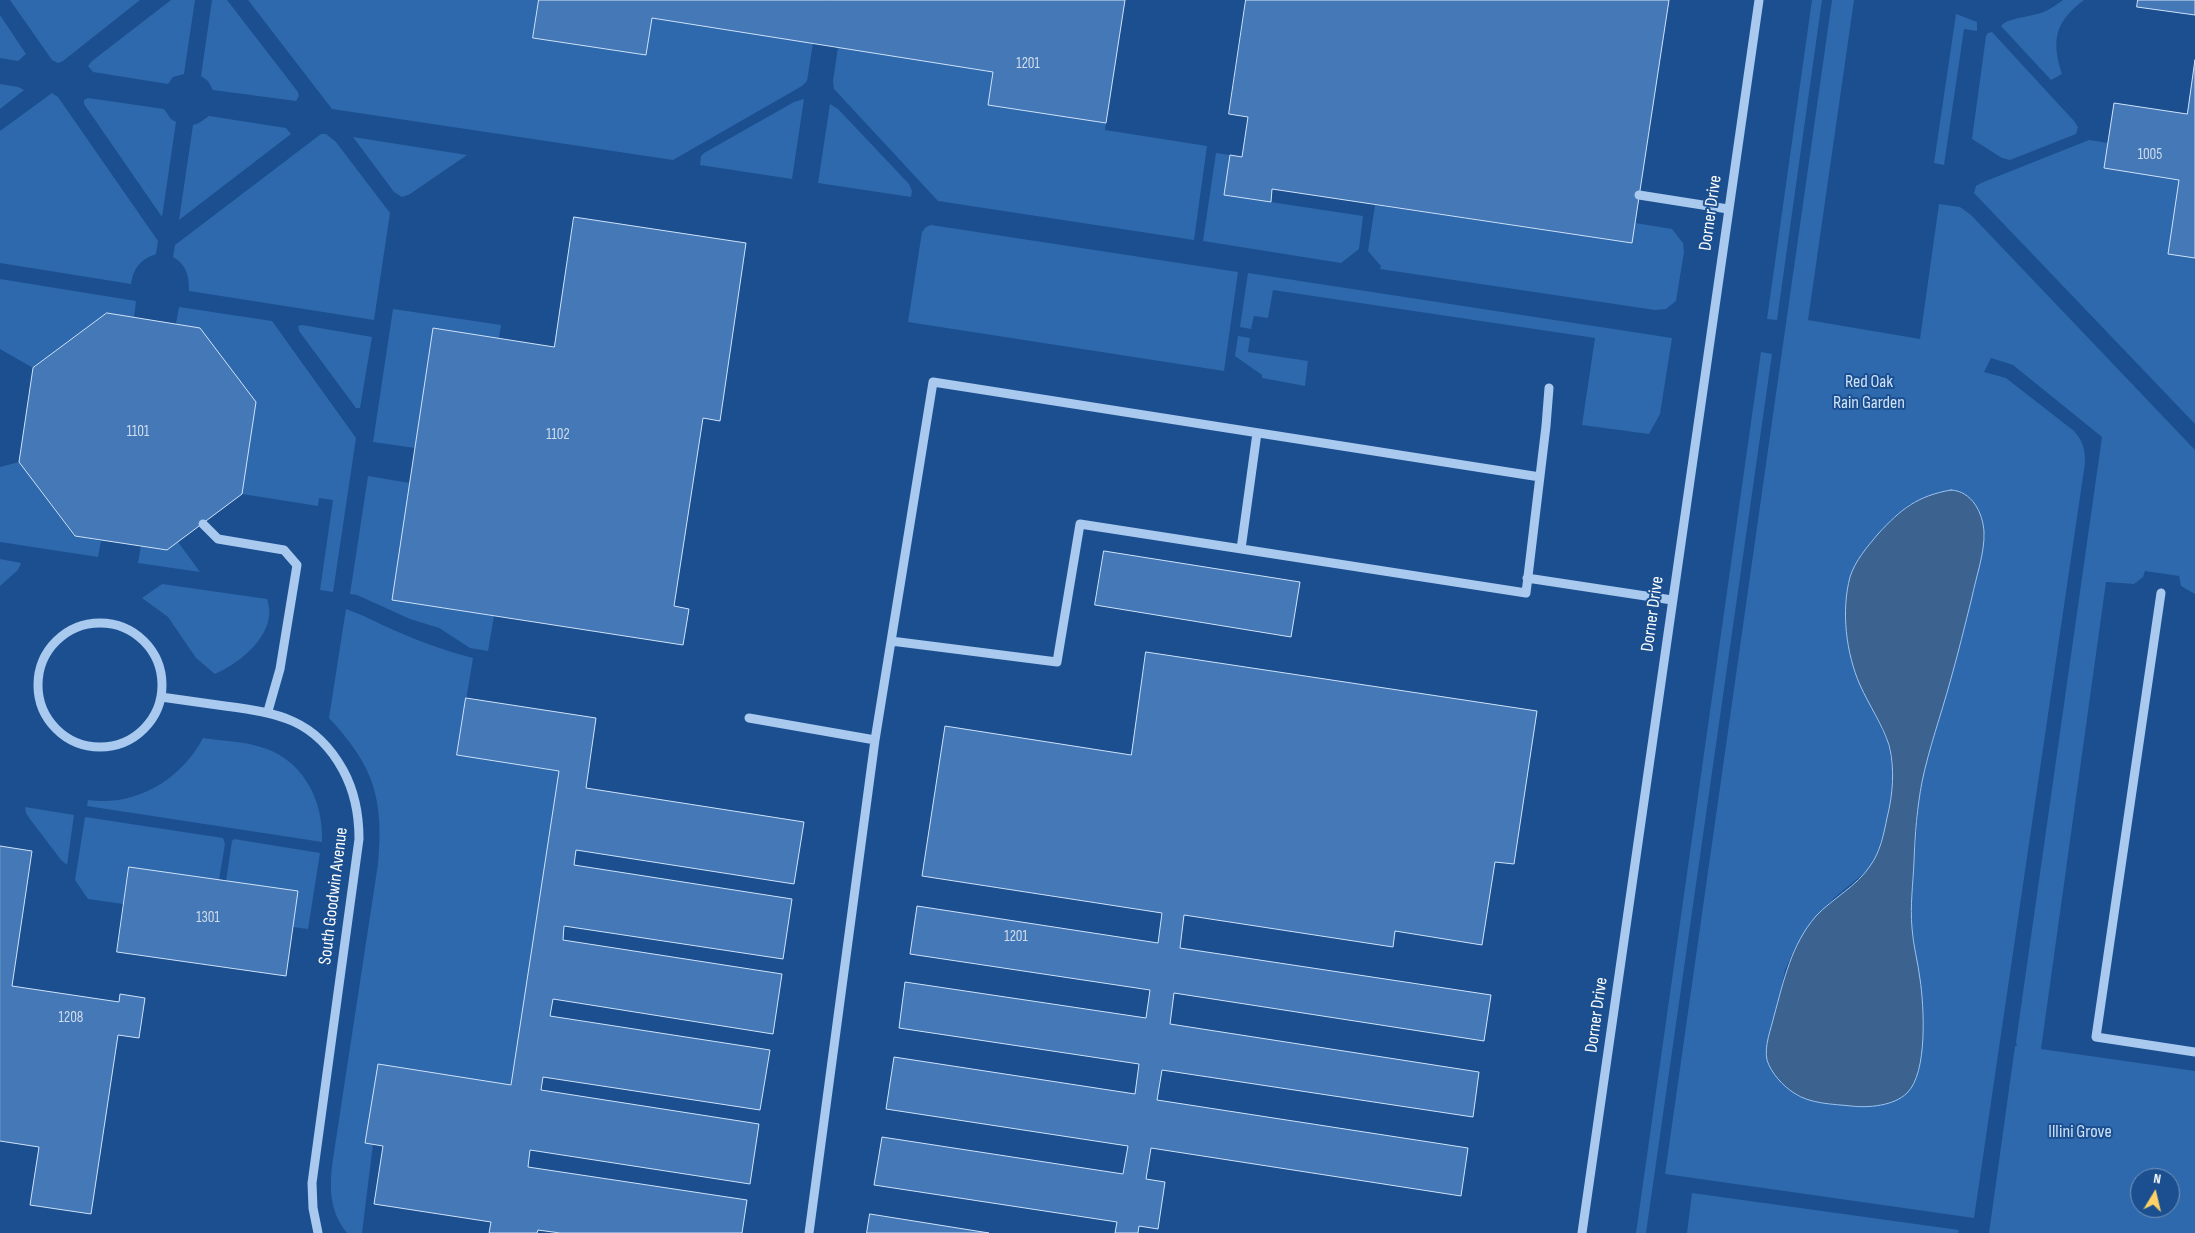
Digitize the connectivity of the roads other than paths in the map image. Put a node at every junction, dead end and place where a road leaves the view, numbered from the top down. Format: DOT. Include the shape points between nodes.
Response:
graph roads {
  1 [pos="1759,0"];
  2 [pos="1639,195"];
  3 [pos="1728,210"];
  4 [pos="1549,388"];
  5 [pos="1257,433"];
  6 [pos="1540,477"];
  7 [pos="203,524"];
  8 [pos="1241,549"];
  9 [pos="1527,578"];
  10 [pos="2161,593"];
  11 [pos="1672,600"];
  12 [pos="891,641"];
  13 [pos="161,697"];
  14 [pos="268,711"];
  15 [pos="748,718"];
  16 [pos="875,740"];
  17 [pos="2195,1052"];
  18 [pos="318,1233"];
  19 [pos="809,1233"];
  20 [pos="1582,1233"];
  1 -- 3 [label="street, Dorner Drive"];
  2 -- 3 [label="street"];
  3 -- 11 [label="street, Dorner Drive"];
  4 -- 6 [label="street"];
  5 -- 6 [label="street"];
  5 -- 8 [label="street"];
  5 -- 12 [label="street" via="933,382"];
  6 -- 9 [label="street"];
  7 -- 14 [label="street" via="218,539 284,550 297,565 280,669"];
  8 -- 9 [label="street" via="1526,593"];
  8 -- 12 [label="street" via="1080,524 1057,662"];
  9 -- 11 [label="street"];
  10 -- 17 [label="street" via="2096,1037"];
  11 -- 20 [label="street, Dorner Drive"];
  12 -- 16 [label="street"];
  13 -- 13 [label="street" via="150,722 130,740 90,747 74,742 48,721 39,697 39,672 54,643 68,632 94,623 108,624 128,630 144,642 156,659 162,678"];
  13 -- 14 [label="street, South Goodwin Avenue"];
  14 -- 18 [label="street, South Goodwin Avenue" via="294,720 318,736 336,757 346,775 359,818 356,863 312,1183"];
  15 -- 16 [label="street"];
  16 -- 19 [label="street"];
}
